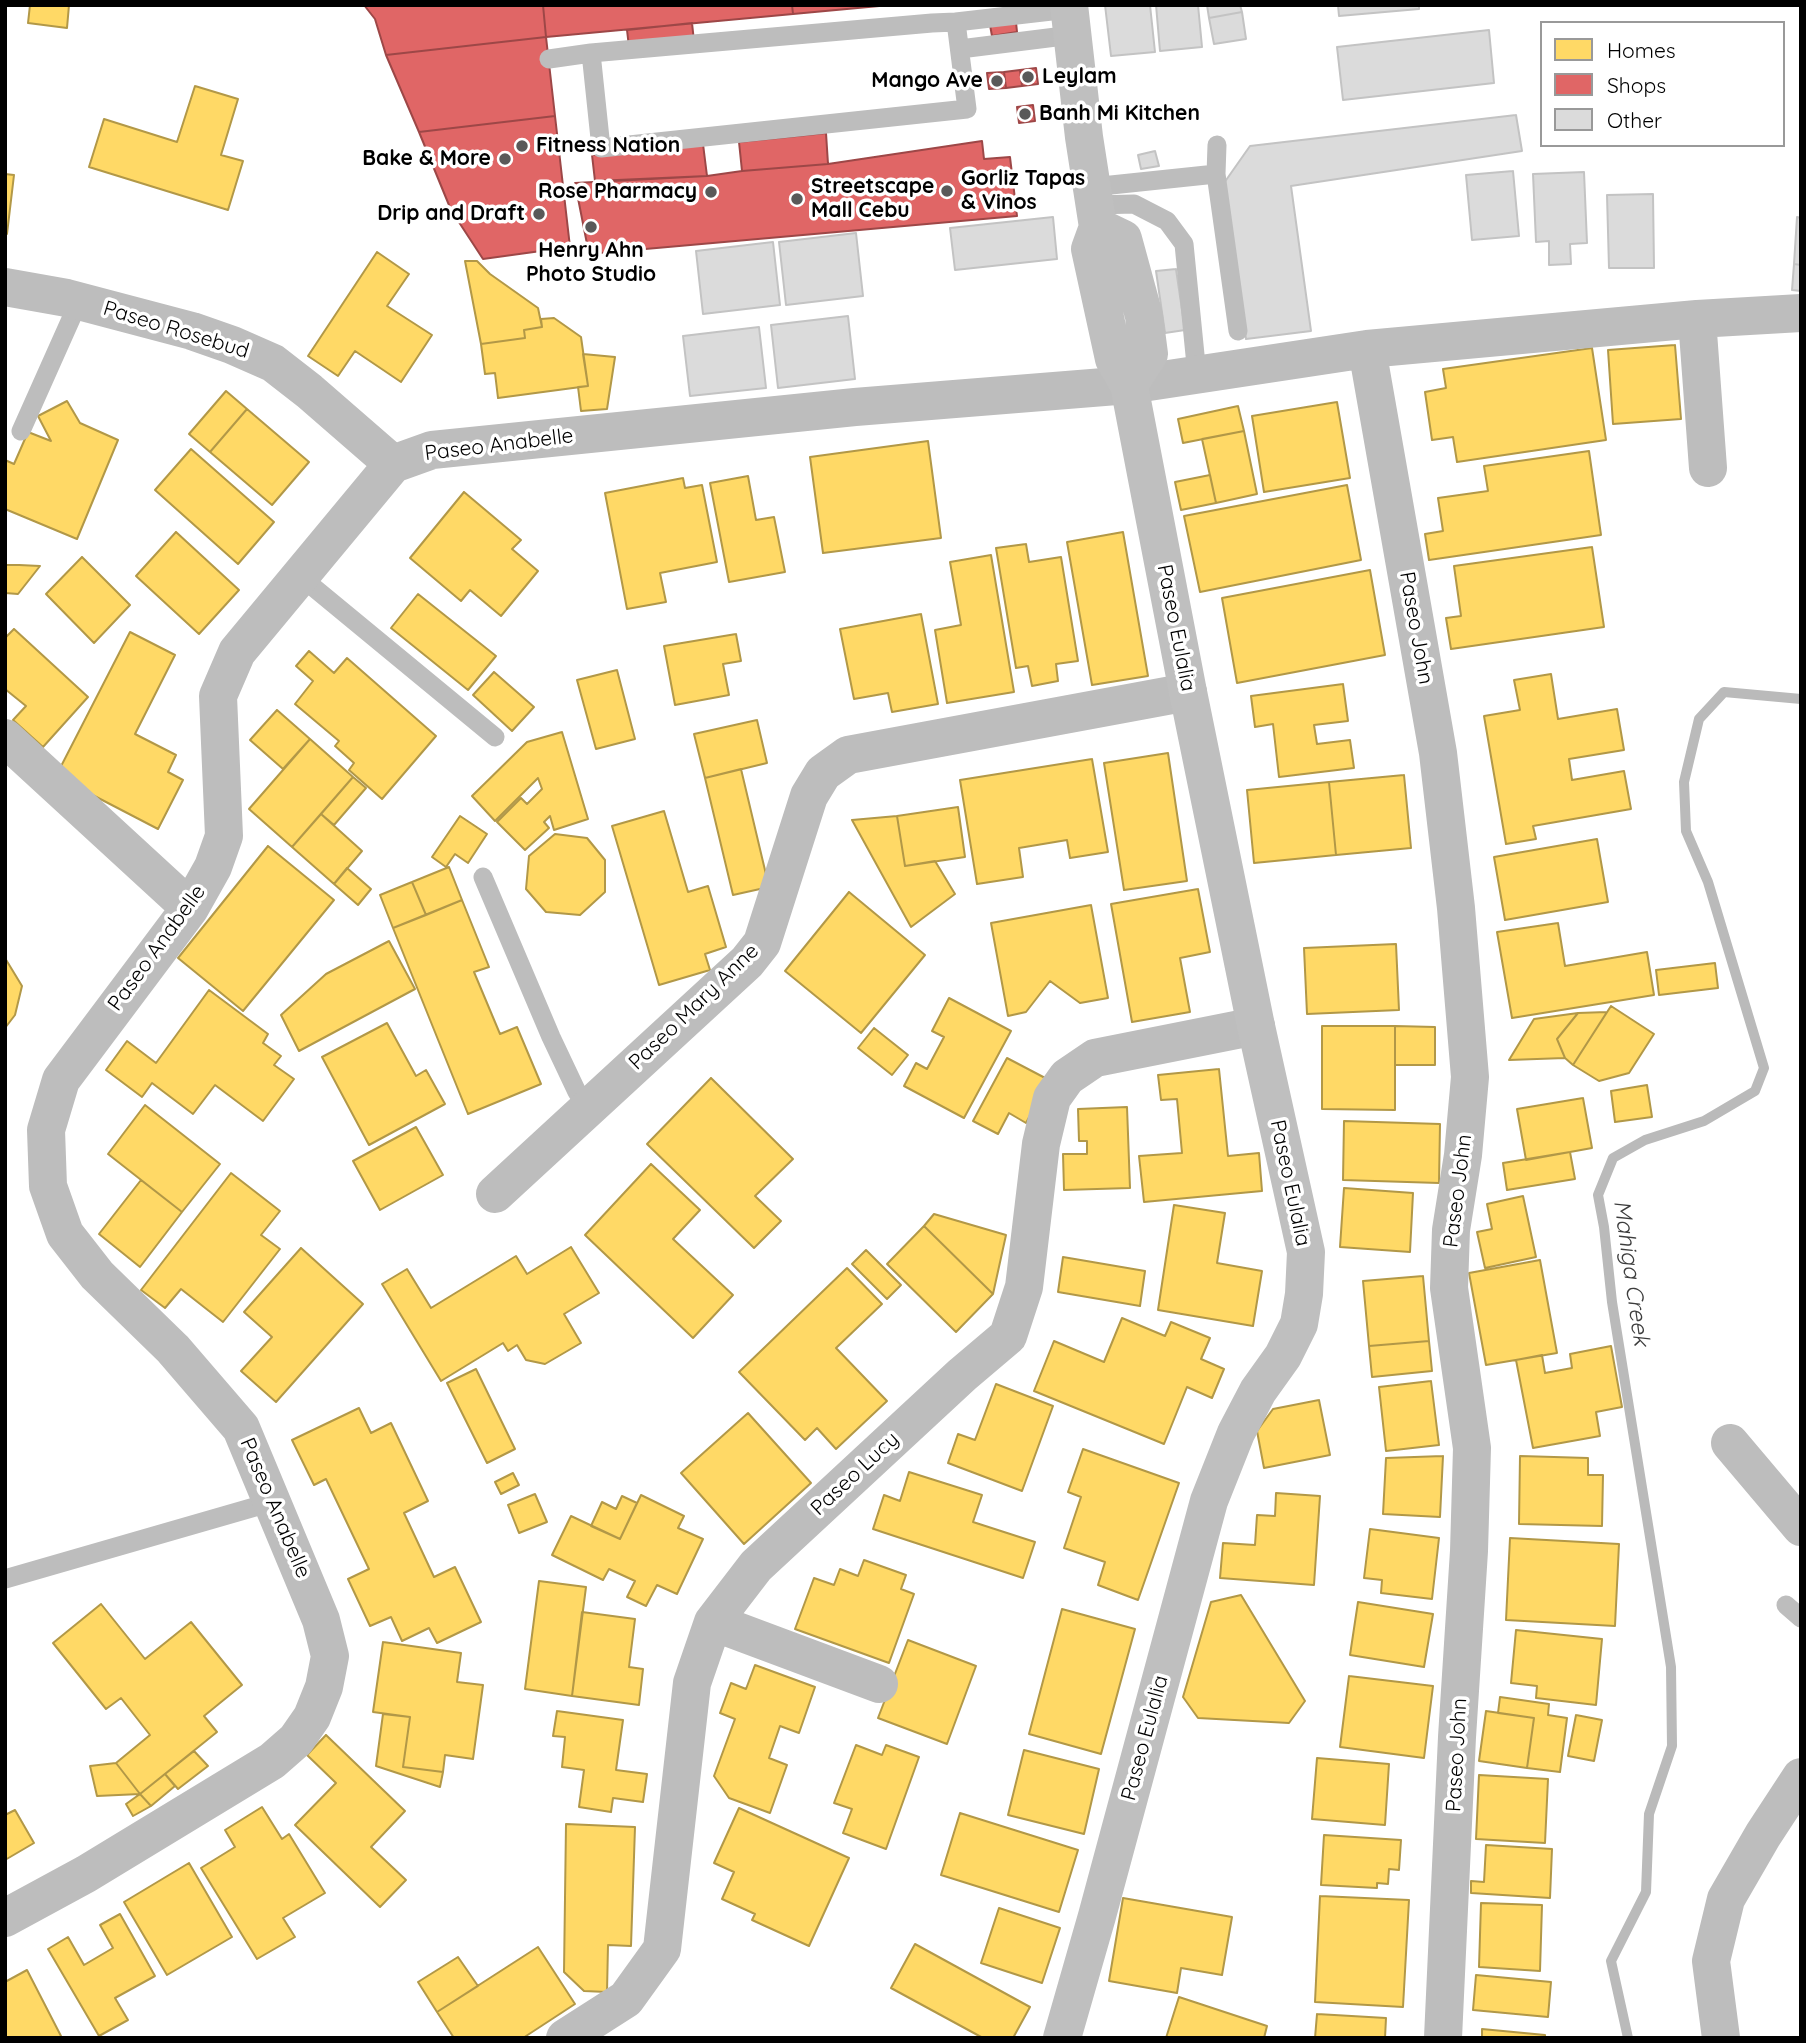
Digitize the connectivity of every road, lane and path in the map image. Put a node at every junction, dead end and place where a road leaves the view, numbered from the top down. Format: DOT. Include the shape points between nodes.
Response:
graph roads {
  1 [pos="1070,17"];
  2 [pos="956,22"];
  3 [pos="960,49"];
  4 [pos="591,53"];
  5 [pos="549,59"];
  6 [pos="1217,145"];
  7 [pos="1216,174"];
  8 [pos="1095,206"];
  9 [pos="5,287"];
  10 [pos="79,301"];
  11 [pos="1801,313"];
  12 [pos="1697,320"];
  13 [pos="1238,331"];
  14 [pos="1367,349"];
  15 [pos="1197,375"];
  16 [pos="1129,385"];
  17 [pos="21,430"];
  18 [pos="393,464"];
  19 [pos="1708,468"];
  20 [pos="301,577"];
  21 [pos="1188,692"];
  22 [pos="495,737"];
  23 [pos="5,738"];
  24 [pos="483,877"];
  25 [pos="190,908"];
  26 [pos="1256,1026"];
  27 [pos="589,1106"];
  28 [pos="495,1194"];
  29 [pos="1730,1443"];
  30 [pos="272,1502"];
  31 [pos="1801,1527"];
  32 [pos="5,1579"];
  33 [pos="713,1622"];
  34 [pos="879,1685"];
  35 [pos="1801,1777"];
  36 [pos="5,1918"];
  37 [pos="565,2038"];
  38 [pos="1062,2038"];
  39 [pos="1443,2038"];
  40 [pos="1721,2038"];
  1 -- 2 [label="lane"];
  1 -- 3 [label="lane"];
  1 -- 8 [label="street, Paseo Eulalia"];
  2 -- 3 [label="lane"];
  2 -- 4 [label="lane"];
  3 -- 4 [label="lane" via="967,109 601,148"];
  4 -- 5 [label="lane"];
  6 -- 7 [label="lane"];
  7 -- 8 [label="lane"];
  7 -- 13 [label="lane"];
  8 -- 15 [label="lane" via="1134,204 1167,221 1184,244"];
  8 -- 16 [label="street, Paseo Eulalia" via="1090,249 1114,359"];
  9 -- 10 [label="street, Paseo Rosebud"];
  10 -- 17 [label="lane"];
  10 -- 18 [label="street, Paseo Rosebud" via="192,331 273,363"];
  11 -- 12 [label="street, Paseo Anabelle"];
  12 -- 14 [label="street, Paseo Anabelle"];
  12 -- 19 [label="street"];
  14 -- 15 [label="street, Paseo Anabelle"];
  14 -- 39 [label="street, Paseo John" via="1437,753 1470,1077 1451,1230 1449,1288 1472,1448"];
  15 -- 16 [label="street, Paseo Anabelle"];
  16 -- 18 [label="street, Paseo Anabelle" via="855,407 432,450"];
  16 -- 21 [label="street, Paseo Eulalia"];
  18 -- 20 [label="street, Paseo Anabelle"];
  20 -- 22 [label="lane"];
  20 -- 25 [label="street, Paseo Anabelle" via="237,652 218,696 224,836"];
  21 -- 26 [label="street, Paseo Eulalia"];
  21 -- 27 [label="street, Paseo Mary Anne" via="848,755 822,773 809,796 762,943 747,962"];
  23 -- 25 [label="street"];
  24 -- 27 [label="lane" via="556,1048 577,1092"];
  25 -- 30 [label="street, Paseo Anabelle" via="61,1080 46,1130 48,1186 65,1234 97,1275 173,1349 241,1428"];
  26 -- 33 [label="street, Paseo Lucy" via="1095,1058 1067,1077 1052,1098 1041,1144 1024,1287 1008,1336 756,1566"];
  26 -- 38 [label="street, Paseo Eulalia" via="1306,1252 1299,1324 1236,1433 1209,1501"];
  27 -- 28 [label="street, Paseo Mary Anne"];
  29 -- 31 [label="street"];
  30 -- 32 [label="lane"];
  30 -- 36 [label="street, Paseo Anabelle" via="321,1620 330,1656 312,1717 296,1740 272,1761"];
  33 -- 34 [label="street"];
  33 -- 37 [label="street, Paseo Lucy" via="692,1683 662,1949 626,1999"];
  35 -- 40 [label="street" via="1726,1899 1711,1961"];
}
